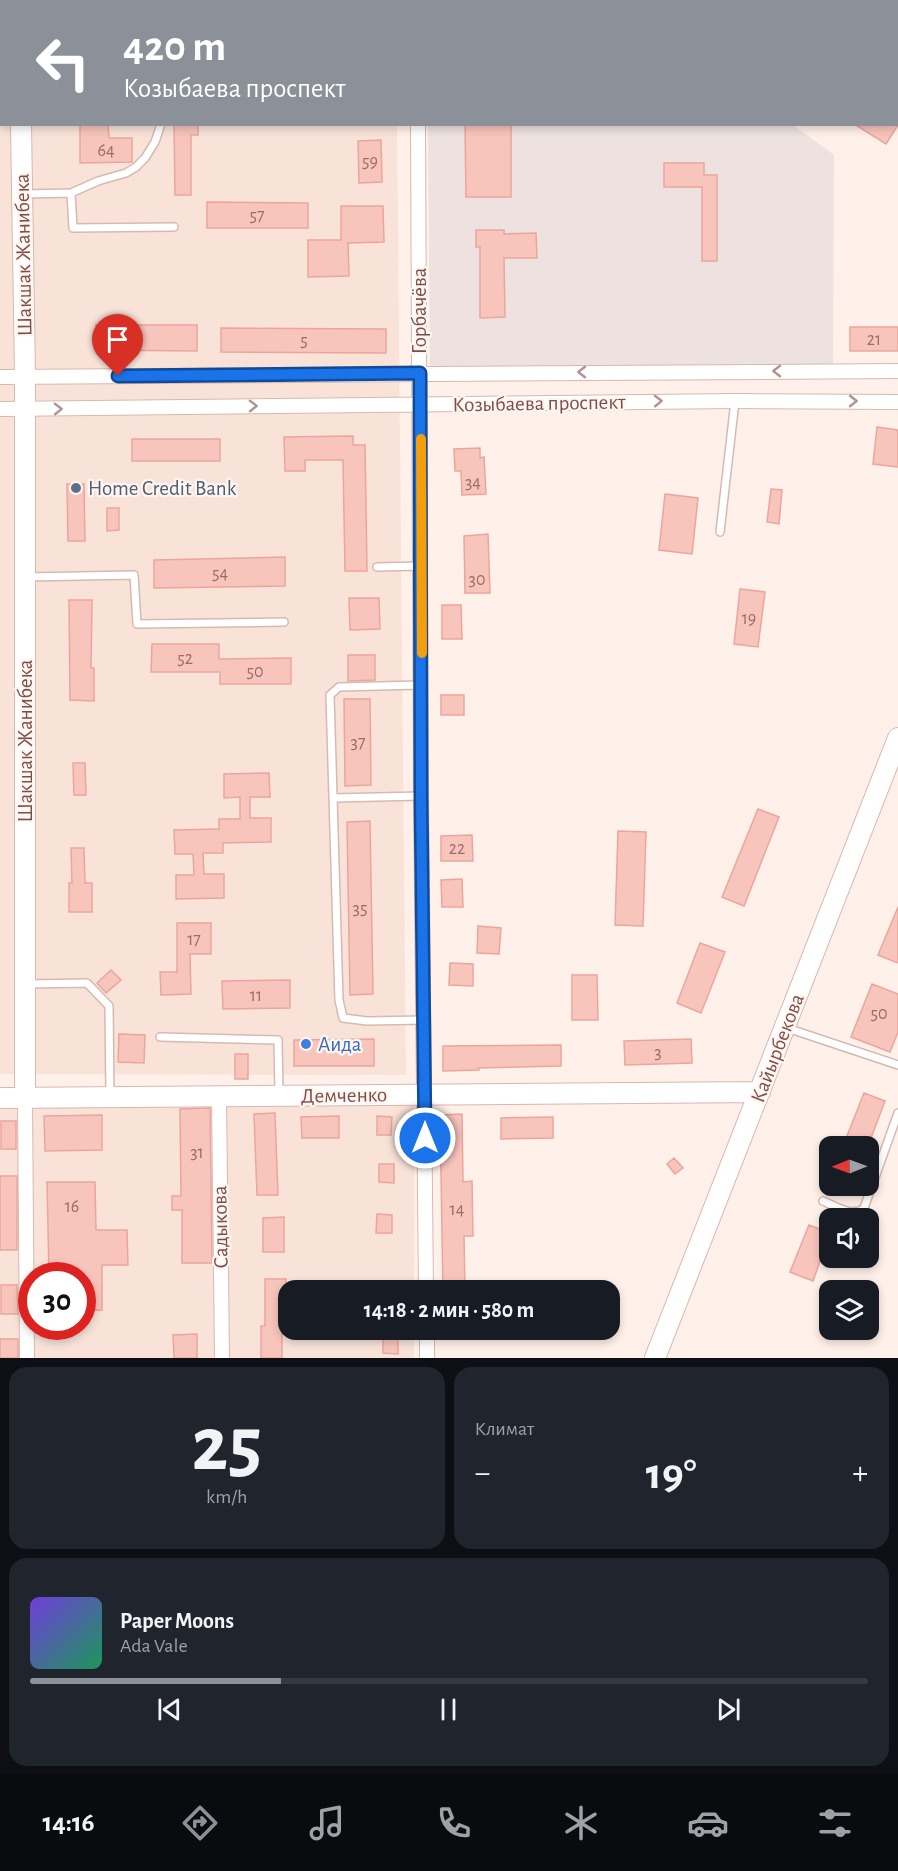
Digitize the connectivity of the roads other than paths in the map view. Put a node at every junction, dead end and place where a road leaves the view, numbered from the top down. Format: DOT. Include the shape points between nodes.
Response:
graph roads {
  1 [pos="21,126"];
  2 [pos="160,126"];
  3 [pos="418,126"];
  4 [pos="71,193"];
  5 [pos="22,194"];
  6 [pos="174,227"];
  7 [pos="898,371"];
  8 [pos="420,373"];
  9 [pos="25,376"];
  10 [pos="0,377"];
  11 [pos="735,401"];
  12 [pos="898,402"];
  13 [pos="420,404"];
  14 [pos="0,409"];
  15 [pos="24,409"];
  16 [pos="720,532"];
  17 [pos="422,566"];
  18 [pos="377,567"];
  19 [pos="24,577"];
  20 [pos="285,622"];
  21 [pos="422,684"];
  22 [pos="897,745"];
  23 [pos="421,796"];
  24 [pos="334,798"];
  25 [pos="25,984"];
  26 [pos="424,1020"];
  27 [pos="785,1027"];
  28 [pos="160,1037"];
  29 [pos="898,1065"];
  30 [pos="760,1092"];
  31 [pos="425,1094"];
  32 [pos="279,1096"];
  33 [pos="219,1097"];
  34 [pos="0,1098"];
  35 [pos="26,1098"];
  36 [pos="110,1098"];
  37 [pos="898,1113"];
  38 [pos="823,1201"];
  39 [pos="426,1280"];
  40 [pos="427,1340"];
  41 [pos="658,1357"];
  42 [pos="27,1358"];
  43 [pos="222,1358"];
  44 [pos="427,1358"];
  1 -- 5 [label="street, Шакшак Жанибека"];
  2 -- 4 [label="lane" via="155,142 136,167"];
  3 -- 8 [label="street, Горбачёва"];
  4 -- 5 [label="lane"];
  4 -- 6 [label="lane" via="73,228"];
  5 -- 9 [label="street, Шакшак Жанибека"];
  7 -- 8 [label="street, Козыбаева проспект, one-way"];
  8 -- 9 [label="street, Козыбаева проспект"];
  8 -- 13 [label="street, Горбачёва"];
  9 -- 10 [label="street, Козыбаева проспект"];
  9 -- 15 [label="street, Шакшак Жанибека"];
  11 -- 12 [label="street, Козыбаева проспект, one-way"];
  13 -- 11 [label="street, Козыбаева проспект, one-way"];
  11 -- 16 [label="lane"];
  15 -- 13 [label="street, Козыбаева проспект, one-way"];
  13 -- 17 [label="street, Горбачёва"];
  14 -- 15 [label="street, Козыбаева проспект"];
  15 -- 19 [label="street, Шакшак Жанибека"];
  17 -- 18 [label="lane"];
  17 -- 21 [label="street, Горбачёва"];
  19 -- 20 [label="lane" via="134,575 137,624"];
  19 -- 25 [label="street, Шакшак Жанибека"];
  21 -- 23 [label="street, Горбачёва"];
  21 -- 24 [label="lane" via="339,687 330,695"];
  22 -- 27 [label="street, Кайырбекова"];
  23 -- 24 [label="lane"];
  23 -- 26 [label="street, Горбачёва"];
  24 -- 26 [label="lane" via="339,1000 343,1018"];
  25 -- 35 [label="street, Шакшак Жанибека"];
  25 -- 36 [label="lane" via="87,982 109,1006"];
  26 -- 31 [label="street, Горбачёва"];
  27 -- 29 [label="lane"];
  27 -- 30 [label="street, Кайырбекова"];
  28 -- 32 [label="lane" via="278,1040"];
  30 -- 31 [label="street, Демченко"];
  30 -- 41 [label="street, Кайырбекова"];
  31 -- 32 [label="street, Демченко"];
  31 -- 39 [label="street, Горбачёва"];
  32 -- 33 [label="street, Демченко"];
  33 -- 36 [label="street, Демченко"];
  33 -- 43 [label="street, Садыкова"];
  34 -- 35 [label="street, Демченко"];
  35 -- 36 [label="street, Демченко"];
  35 -- 42 [label="street, Шакшак Жанибека"];
  37 -- 38 [label="lane" via="864,1208 854,1213"];
  40 -- 44 [label="street"];
}
